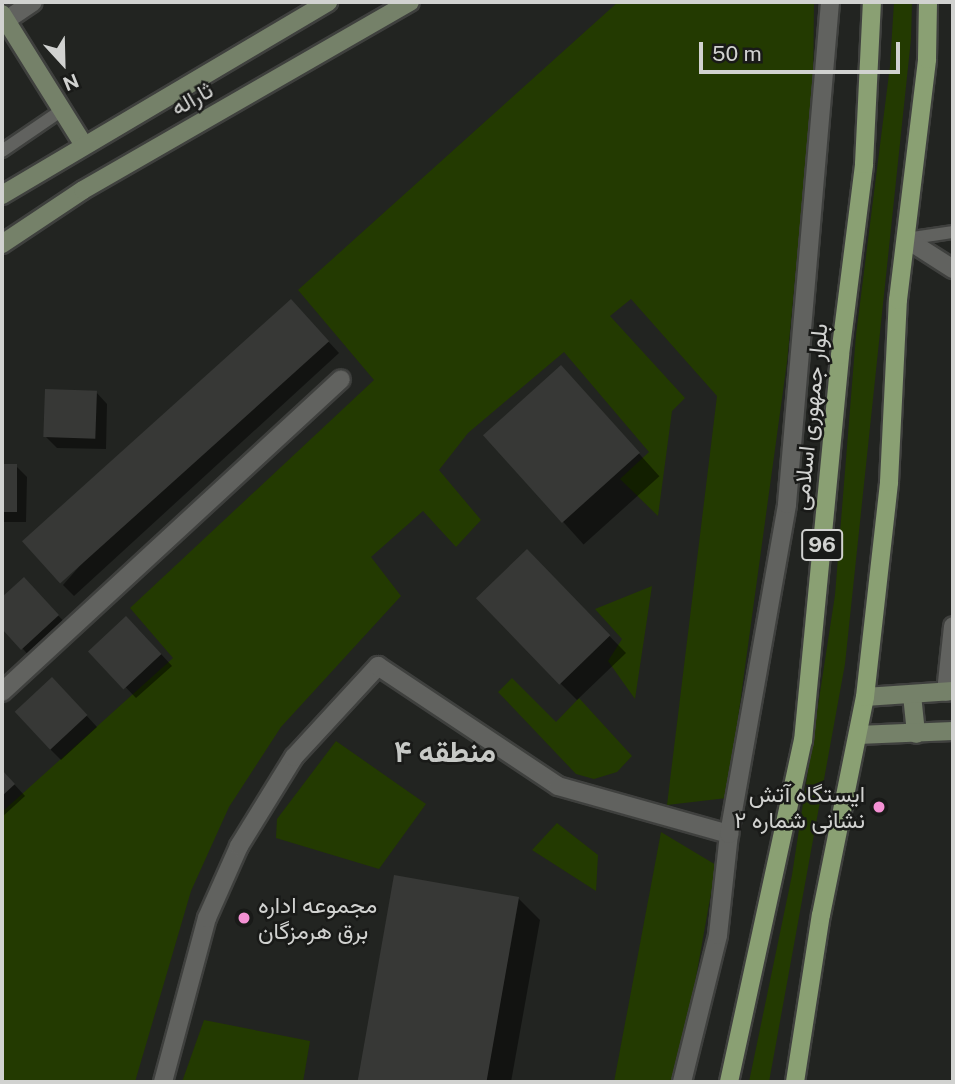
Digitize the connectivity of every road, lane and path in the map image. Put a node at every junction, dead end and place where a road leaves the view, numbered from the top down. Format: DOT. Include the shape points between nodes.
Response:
graph roads {
  1 [pos="33,2"];
  2 [pos="328,2"];
  3 [pos="410,2"];
  4 [pos="830,2"];
  5 [pos="872,2"];
  6 [pos="928,2"];
  7 [pos="3,19"];
  8 [pos="62,110"];
  9 [pos="84,145"];
  10 [pos="2,151"];
  11 [pos="2,195"];
  12 [pos="953,232"];
  13 [pos="906,239"];
  14 [pos="2,244"];
  15 [pos="953,269"];
  16 [pos="341,379"];
  17 [pos="953,626"];
  18 [pos="2,692"];
  19 [pos="950,692"];
  20 [pos="912,695"];
  21 [pos="864,697"];
  22 [pos="953,731"];
  23 [pos="916,734"];
  24 [pos="858,735"];
  25 [pos="729,834"];
  26 [pos="163,1082"];
  27 [pos="682,1082"];
  28 [pos="729,1082"];
  29 [pos="795,1082"];
  1 -- 7 [label="street"];
  2 -- 9 [label="main road, ثاراله"];
  3 -- 14 [label="main road, ثاراله" via="83,190"];
  4 -- 25 [label="street" via="787,504"];
  5 -- 28 [label="main road, بلوار جمهوری اسلامی / 96" via="864,164 840,355 803,741"];
  6 -- 13 [label="main road" via="927,60"];
  7 -- 8 [label="main road"];
  8 -- 9 [label="main road"];
  8 -- 10 [label="lane"];
  9 -- 11 [label="main road, ثاراله"];
  12 -- 13 [label="lane"];
  13 -- 15 [label="street"];
  13 -- 21 [label="main road" via="898,300 889,482"];
  16 -- 18 [label="street"];
  17 -- 19 [label="street"];
  19 -- 20 [label="main road"];
  20 -- 21 [label="main road"];
  20 -- 23 [label="main road"];
  21 -- 24 [label="main road"];
  22 -- 23 [label="main road"];
  23 -- 24 [label="main road"];
  24 -- 29 [label="main road" via="821,915"];
  25 -- 26 [label="street" via="558,786 378,666 294,757 239,846 207,918"];
  25 -- 27 [label="street" via="718,934"];
}
